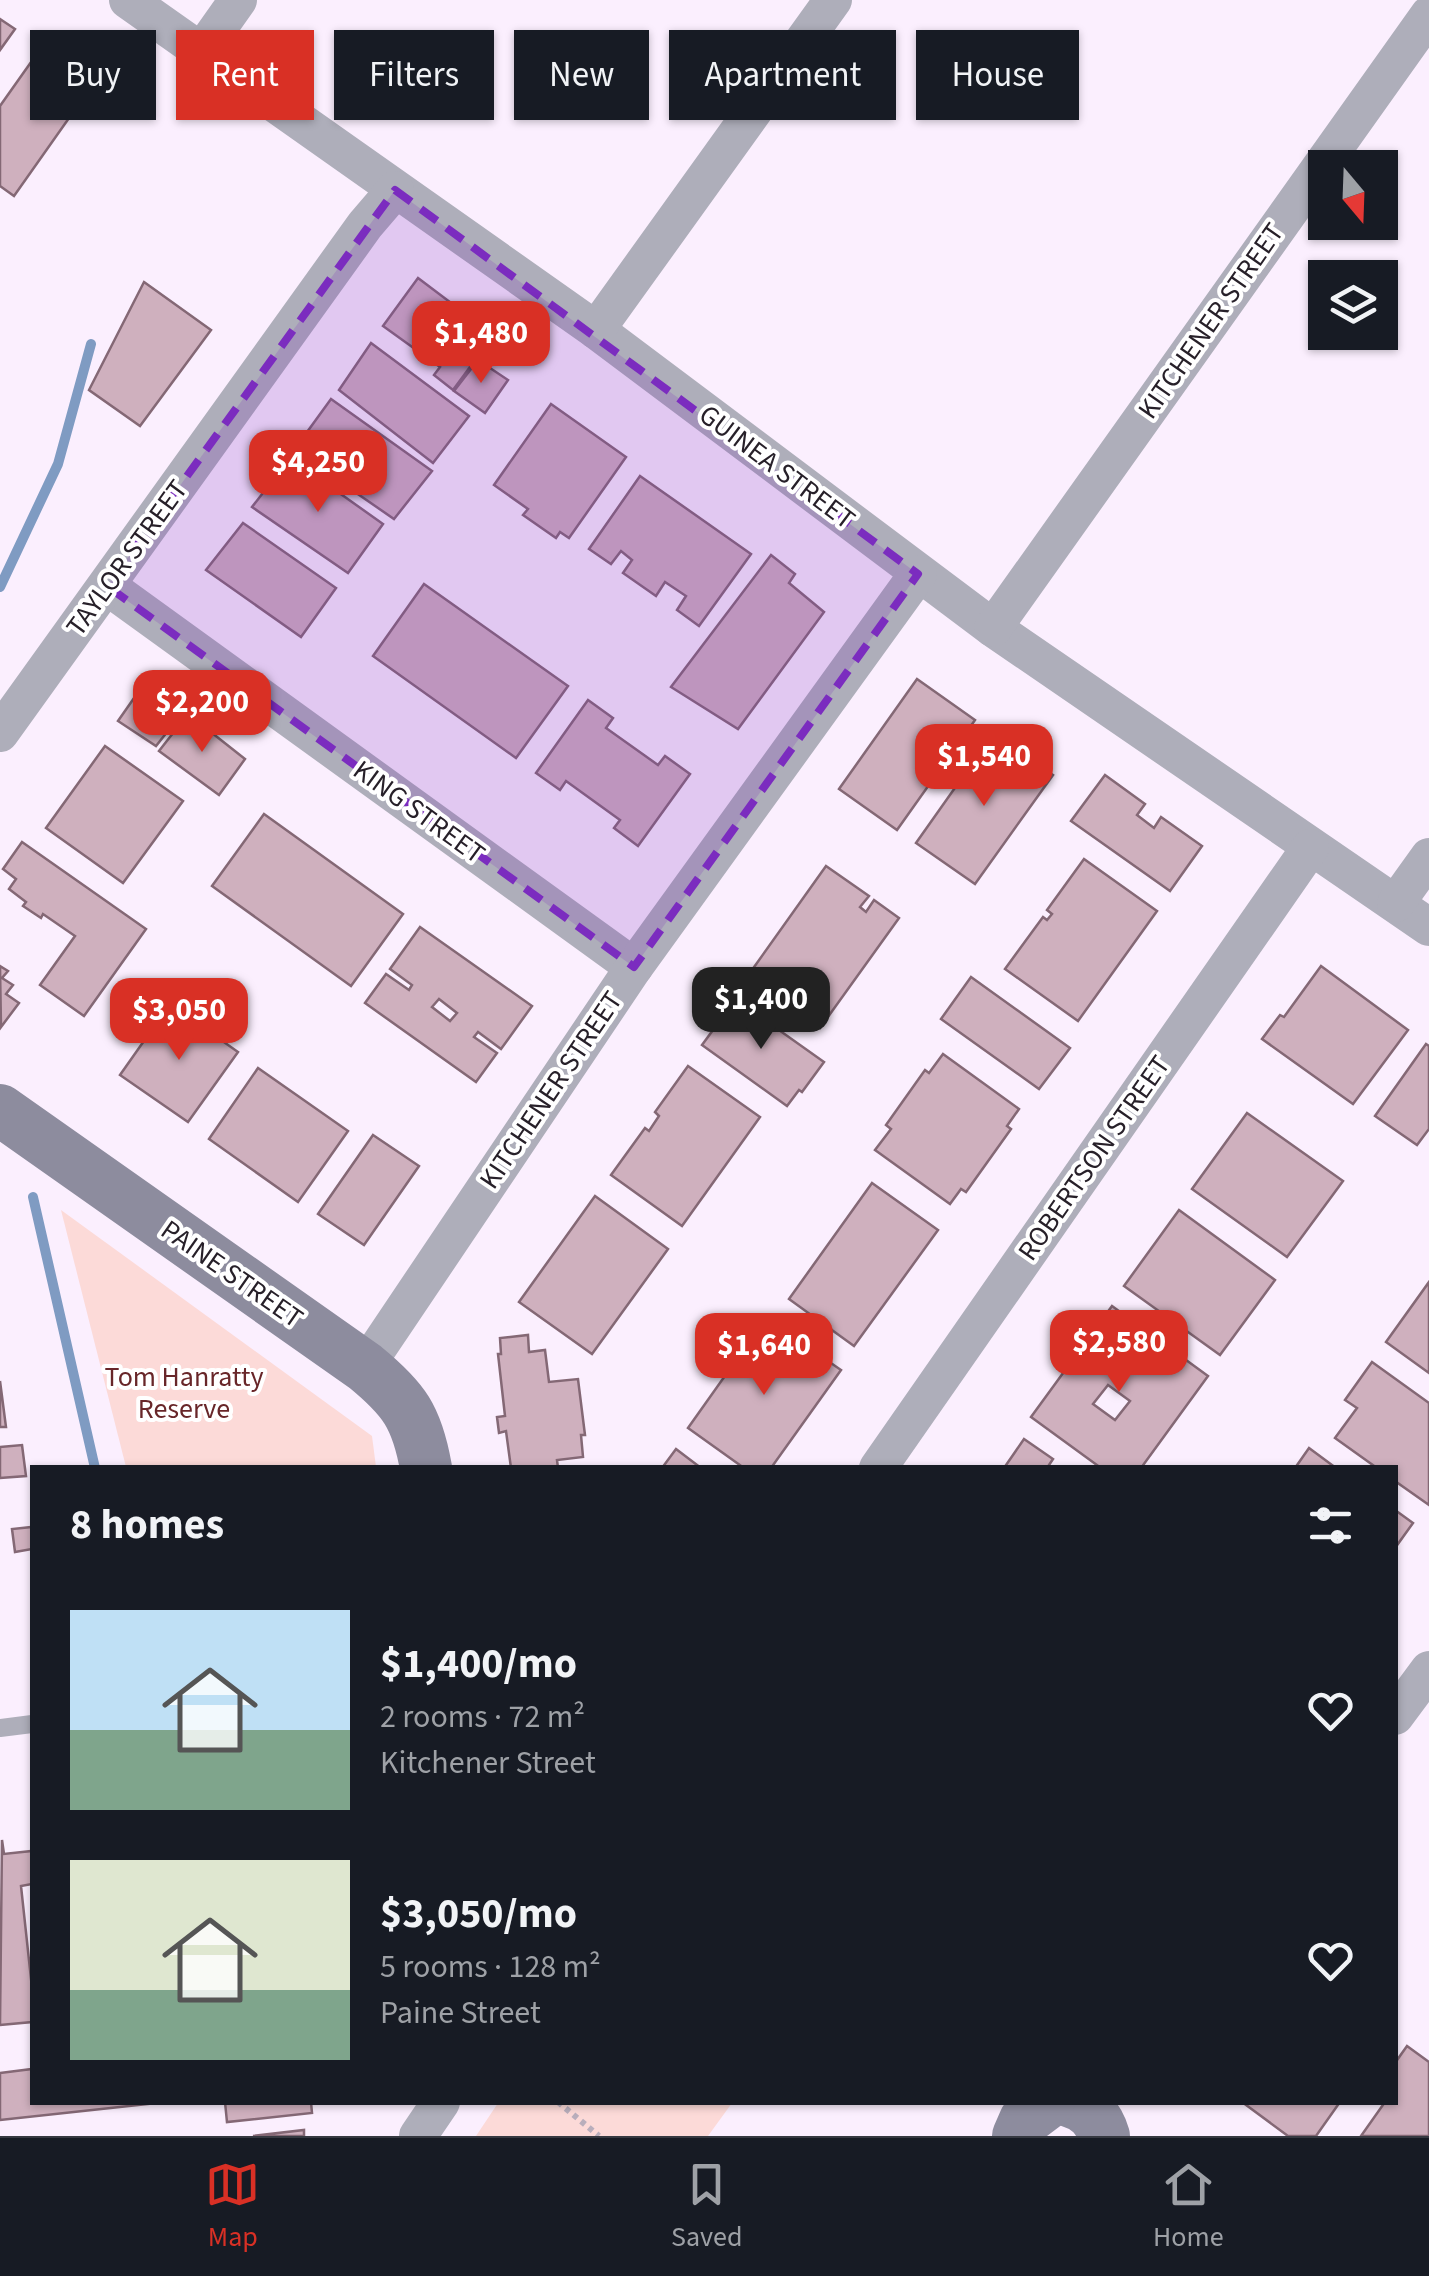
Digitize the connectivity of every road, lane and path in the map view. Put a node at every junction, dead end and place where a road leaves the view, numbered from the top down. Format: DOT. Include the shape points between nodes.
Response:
graph roads {
  1 [pos="128,0"];
  2 [pos="238,0"];
  3 [pos="832,0"];
  4 [pos="1429,15"];
  5 [pos="217,30"];
  6 [pos="176,34"];
  7 [pos="297,120"];
  8 [pos="395,190"];
  9 [pos="596,330"];
  10 [pos="918,574"];
  11 [pos="107,586"];
  12 [pos="993,628"];
  13 [pos="0,733"];
  14 [pos="1310,848"];
  15 [pos="1429,857"];
  16 [pos="1396,904"];
  17 [pos="1429,928"];
  18 [pos="634,967"];
  19 [pos="0,1110"];
  20 [pos="365,1367"];
  21 [pos="425,1465"];
  22 [pos="880,1465"];
  23 [pos="1429,1670"];
  24 [pos="1398,1712"];
  25 [pos="30,1724"];
  26 [pos="0,1728"];
  27 [pos="438,2105"];
  28 [pos="562,2105"];
  29 [pos="418,2136"];
  30 [pos="599,2136"];
  1 -- 6 [label="street, GUINEA STREET"];
  2 -- 5 [label="street"];
  3 -- 9 [label="street"];
  4 -- 12 [label="street, KITCHENER STREET"];
  7 -- 8 [label="street, GUINEA STREET"];
  8 -- 9 [label="street, GUINEA STREET"];
  8 -- 11 [label="street, TAYLOR STREET"];
  9 -- 10 [label="street, GUINEA STREET"];
  10 -- 12 [label="street, GUINEA STREET"];
  10 -- 18 [label="street, KITCHENER STREET"];
  11 -- 13 [label="street, TAYLOR STREET"];
  11 -- 18 [label="street, KING STREET"];
  12 -- 14 [label="street, GUINEA STREET"];
  14 -- 16 [label="street, GUINEA STREET"];
  14 -- 22 [label="street, ROBERTSON STREET"];
  15 -- 16 [label="street"];
  16 -- 17 [label="street, GUINEA STREET"];
  18 -- 20 [label="street, KITCHENER STREET"];
  19 -- 20 [label="main road, PAINE STREET"];
  20 -- 21 [label="main road, PAINE STREET" via="408,1408"];
  23 -- 24 [label="street"];
  25 -- 26 [label="lane"];
  27 -- 29 [label="street"];
  28 -- 30 [label="path"];
}
